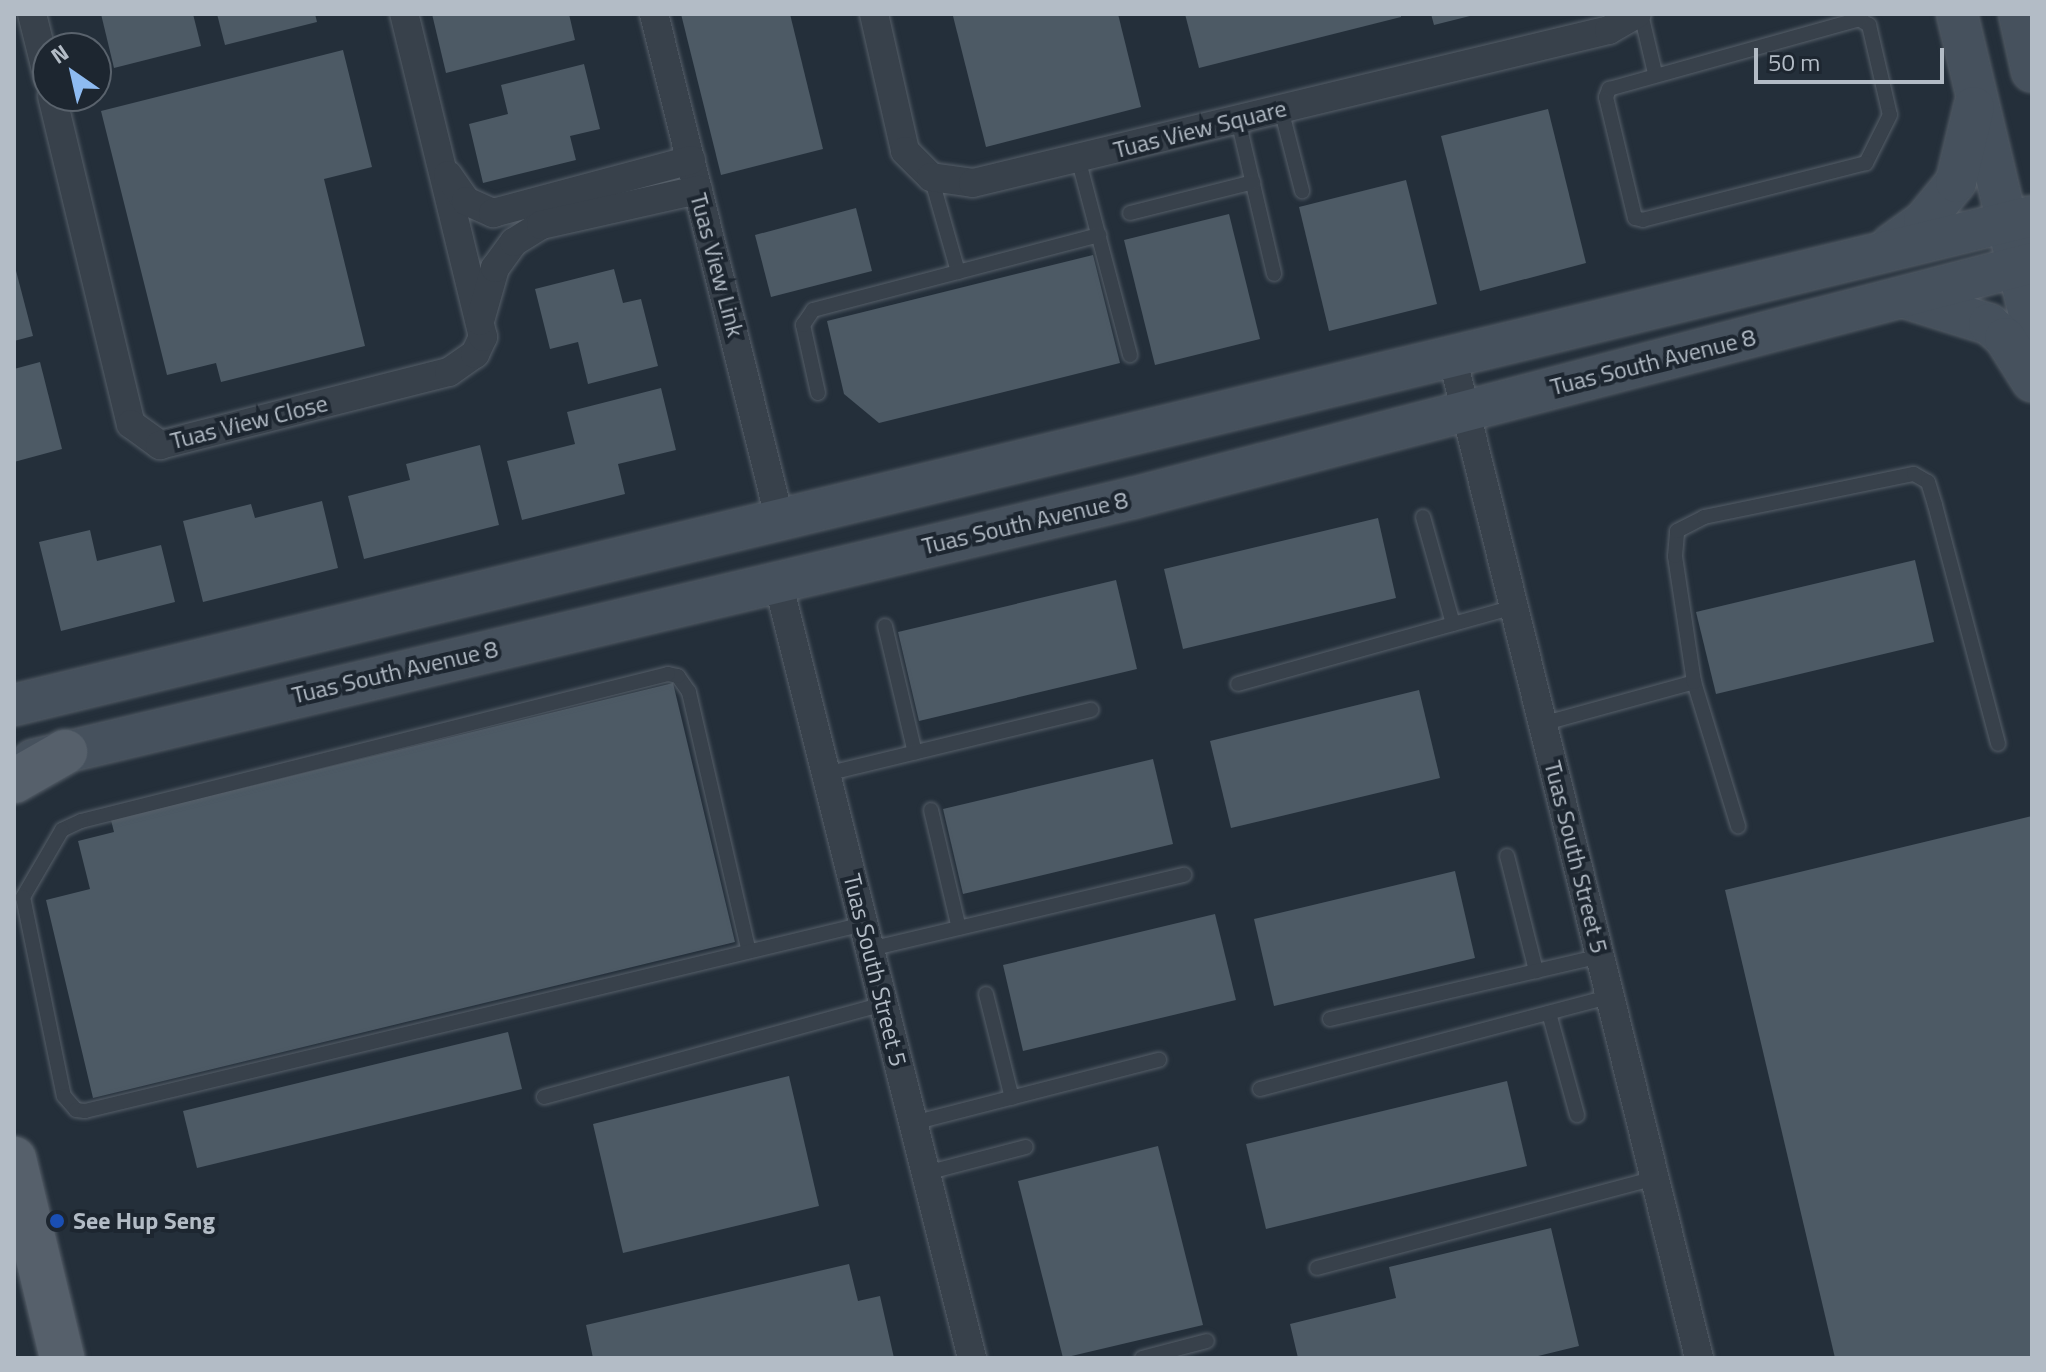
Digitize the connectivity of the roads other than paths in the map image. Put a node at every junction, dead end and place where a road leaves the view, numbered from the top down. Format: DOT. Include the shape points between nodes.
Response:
graph roads {
  1 [pos="404,14"];
  2 [pos="654,14"];
  3 [pos="874,14"];
  4 [pos="1639,14"];
  5 [pos="1957,14"];
  6 [pos="2019,14"];
  7 [pos="2032,72"];
  8 [pos="1655,73"];
  9 [pos="1976,95"];
  10 [pos="1281,109"];
  11 [pos="56,112"];
  12 [pos="1238,120"];
  13 [pos="1078,158"];
  14 [pos="691,160"];
  15 [pos="442,168"];
  16 [pos="931,177"];
  17 [pos="1253,182"];
  18 [pos="698,190"];
  19 [pos="1302,191"];
  20 [pos="1130,213"];
  21 [pos="2019,220"];
  22 [pos="1099,235"];
  23 [pos="1882,252"];
  24 [pos="2025,265"];
  25 [pos="958,272"];
  26 [pos="1274,274"];
  27 [pos="1903,298"];
  28 [pos="480,321"];
  29 [pos="2032,327"];
  30 [pos="1130,355"];
  31 [pos="1452,356"];
  32 [pos="2032,381"];
  33 [pos="818,393"];
  34 [pos="1465,410"];
  35 [pos="779,517"];
  36 [pos="1423,517"];
  37 [pos="778,582"];
  38 [pos="1514,607"];
  39 [pos="1453,624"];
  40 [pos="885,626"];
  41 [pos="1694,682"];
  42 [pos="1238,684"];
  43 [pos="14,705"];
  44 [pos="1091,710"];
  45 [pos="1542,724"];
  46 [pos="1998,744"];
  47 [pos="65,752"];
  48 [pos="915,753"];
  49 [pos="14,764"];
  50 [pos="826,774"];
  51 [pos="14,781"];
  52 [pos="931,810"];
  53 [pos="1738,826"];
  54 [pos="1507,856"];
  55 [pos="1184,875"];
  56 [pos="959,928"];
  57 [pos="867,937"];
  58 [pos="748,948"];
  59 [pos="1601,956"];
  60 [pos="1536,971"];
  61 [pos="986,994"];
  62 [pos="1611,996"];
  63 [pos="884,1004"];
  64 [pos="1549,1013"];
  65 [pos="1330,1019"];
  66 [pos="1159,1060"];
  67 [pos="1260,1089"];
  68 [pos="544,1097"];
  69 [pos="1012,1098"];
  70 [pos="1577,1115"];
  71 [pos="913,1123"];
  72 [pos="1026,1147"];
  73 [pos="14,1159"];
  74 [pos="926,1173"];
  75 [pos="1655,1178"];
  76 [pos="1317,1268"];
  77 [pos="1207,1341"];
  78 [pos="62,1358"];
  79 [pos="972,1358"];
  80 [pos="1142,1358"];
  81 [pos="1699,1358"];
  1 -- 15 [label="street, Tuas View Close"];
  2 -- 14 [label="street, Tuas View Link"];
  3 -- 16 [label="street" via="905,151"];
  4 -- 8 [label="lane"];
  4 -- 10 [label="street, Tuas View Square" via="1609,30"];
  5 -- 9 [label="street"];
  6 -- 7 [label="street"];
  8 -- 8 [label="lane" via="1863,19 1890,119 1859,168 1638,220 1606,97 1613,86"];
  9 -- 21 [label="street"];
  9 -- 23 [label="street" via="1956,182 1924,221"];
  10 -- 12 [label="street, Tuas View Square"];
  10 -- 19 [label="lane"];
  11 -- 28 [label="street, Tuas View Close" via="131,424 149,440 160,445 449,372 475,354 483,337"];
  12 -- 13 [label="street, Tuas View Square"];
  12 -- 17 [label="lane"];
  13 -- 16 [label="street, Tuas View Square" via="973,183"];
  13 -- 22 [label="lane"];
  14 -- 15 [label="street, Tuas View Close" via="493,213 466,201"];
  14 -- 18 [label="street, Tuas View Link"];
  15 -- 28 [label="street, Tuas View Close"];
  16 -- 25 [label="lane"];
  17 -- 20 [label="lane"];
  17 -- 26 [label="lane"];
  18 -- 28 [label="street, Tuas View Close" via="541,225 514,242 495,268"];
  18 -- 35 [label="street, Tuas View Link"];
  21 -- 23 [label="street"];
  21 -- 24 [label="street"];
  22 -- 25 [label="lane"];
  22 -- 30 [label="lane"];
  23 -- 31 [label="street"];
  24 -- 27 [label="street, Tuas South Avenue 8"];
  24 -- 29 [label="street"];
  25 -- 33 [label="lane" via="807,315 803,325"];
  27 -- 32 [label="street" via="1989,324 2005,338"];
  27 -- 34 [label="street, Tuas South Avenue 8"];
  31 -- 34 [label="street, Tuas South Street 5"];
  31 -- 35 [label="street"];
  34 -- 37 [label="street, Tuas South Avenue 8" via="1133,498"];
  34 -- 38 [label="street, Tuas South Street 5"];
  35 -- 43 [label="street"];
  36 -- 39 [label="lane"];
  37 -- 47 [label="street, Tuas South Avenue 8"];
  37 -- 50 [label="street, Tuas South Street 5"];
  38 -- 39 [label="lane"];
  38 -- 45 [label="street, Tuas South Street 5"];
  39 -- 42 [label="lane"];
  40 -- 48 [label="lane"];
  41 -- 45 [label="lane"];
  41 -- 46 [label="lane" via="1675,556 1677,531 1704,517 1914,474 1928,482"];
  41 -- 53 [label="lane"];
  44 -- 48 [label="lane"];
  45 -- 59 [label="street, Tuas South Street 5"];
  47 -- 49 [label="street, Tuas South Avenue 8"];
  47 -- 51 [label="main road"];
  48 -- 50 [label="lane"];
  50 -- 57 [label="street, Tuas South Street 5"];
  52 -- 56 [label="lane"];
  54 -- 60 [label="lane"];
  55 -- 56 [label="lane"];
  56 -- 57 [label="lane"];
  57 -- 58 [label="lane"];
  57 -- 63 [label="street, Tuas South Street 5"];
  58 -- 58 [label="lane" via="689,692 678,676 668,674 81,821 62,830 23,897 64,1096 76,1110 85,1111"];
  59 -- 60 [label="lane"];
  59 -- 62 [label="street, Tuas South Street 5"];
  60 -- 65 [label="lane"];
  61 -- 69 [label="lane"];
  62 -- 64 [label="lane"];
  62 -- 75 [label="street, Tuas South Street 5"];
  63 -- 68 [label="lane"];
  63 -- 71 [label="street, Tuas South Street 5"];
  64 -- 67 [label="lane"];
  64 -- 70 [label="lane"];
  66 -- 69 [label="lane"];
  69 -- 71 [label="lane"];
  71 -- 74 [label="street, Tuas South Street 5"];
  72 -- 74 [label="lane"];
  73 -- 78 [label="main road"];
  74 -- 79 [label="street, Tuas South Street 5"];
  75 -- 76 [label="lane"];
  75 -- 81 [label="street, Tuas South Street 5"];
  77 -- 80 [label="lane"];
}
